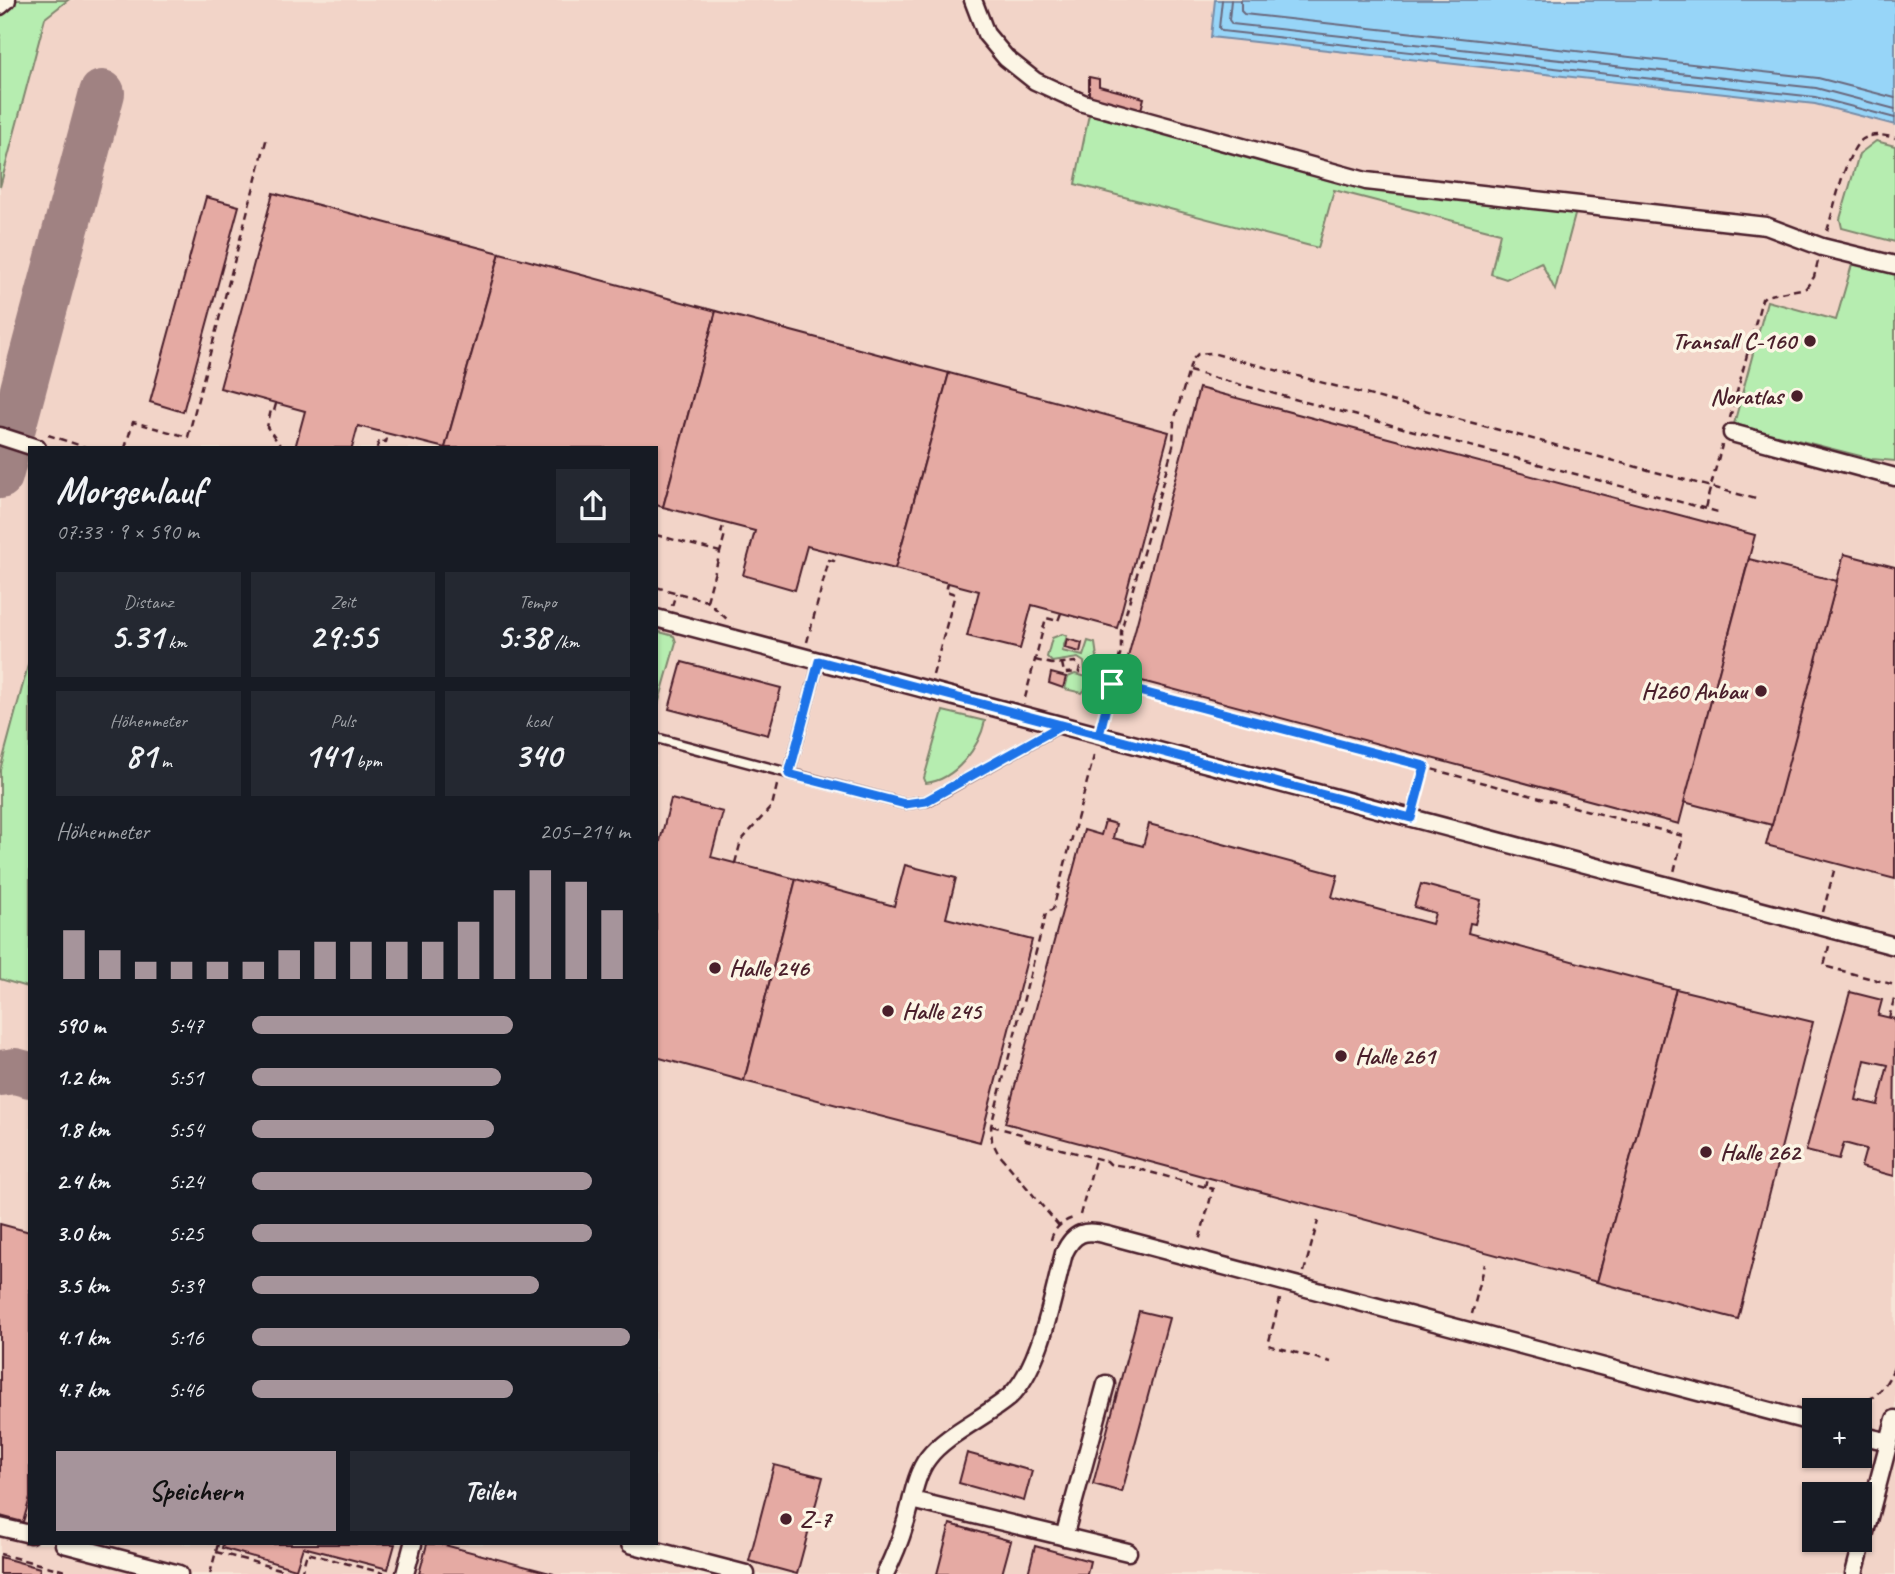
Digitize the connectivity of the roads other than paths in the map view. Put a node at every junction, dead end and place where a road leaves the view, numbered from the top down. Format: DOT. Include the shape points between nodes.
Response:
graph roads {
  1 [pos="7,0"];
  2 [pos="974,0"];
  3 [pos="0,6"];
  4 [pos="1895,265"];
  5 [pos="1731,426"];
  6 [pos="0,436"];
  7 [pos="31,446"];
  8 [pos="1895,477"];
  9 [pos="658,619"];
  10 [pos="819,661"];
  11 [pos="1062,725"];
  12 [pos="658,739"];
  13 [pos="789,774"];
  14 [pos="1895,946"];
  15 [pos="1107,1384"];
  16 [pos="1895,1419"];
  17 [pos="1802,1420"];
  18 [pos="1872,1437"];
  19 [pos="1889,1442"];
  20 [pos="912,1500"];
  21 [pos="0,1527"];
  22 [pos="28,1534"];
  23 [pos="1064,1537"];
  24 [pos="68,1545"];
  25 [pos="413,1545"];
  26 [pos="634,1545"];
  27 [pos="1128,1552"];
  28 [pos="179,1574"];
  29 [pos="405,1574"];
  30 [pos="746,1574"];
  31 [pos="885,1574"];
  32 [pos="1854,1574"];
  1 -- 3 [label="street"];
  2 -- 4 [label="street" via="986,34 1006,58 1035,81 1083,103 1366,181 1766,226 1822,247"];
  5 -- 8 [label="street"];
  6 -- 7 [label="street"];
  9 -- 10 [label="street"];
  10 -- 11 [label="street"];
  10 -- 13 [label="lane"];
  11 -- 13 [label="lane" via="926,801 905,804"];
  11 -- 14 [label="street"];
  12 -- 13 [label="lane"];
  15 -- 23 [label="street"];
  16 -- 19 [label="street"];
  17 -- 20 [label="street" via="1087,1232 1073,1238 1064,1253 1034,1362 1023,1381 1009,1397 928,1458"];
  18 -- 19 [label="street"];
  19 -- 32 [label="street"];
  20 -- 23 [label="street"];
  20 -- 31 [label="street"];
  21 -- 22 [label="street"];
  23 -- 27 [label="street"];
  24 -- 28 [label="street"];
  25 -- 29 [label="street"];
  26 -- 30 [label="street"];
}
